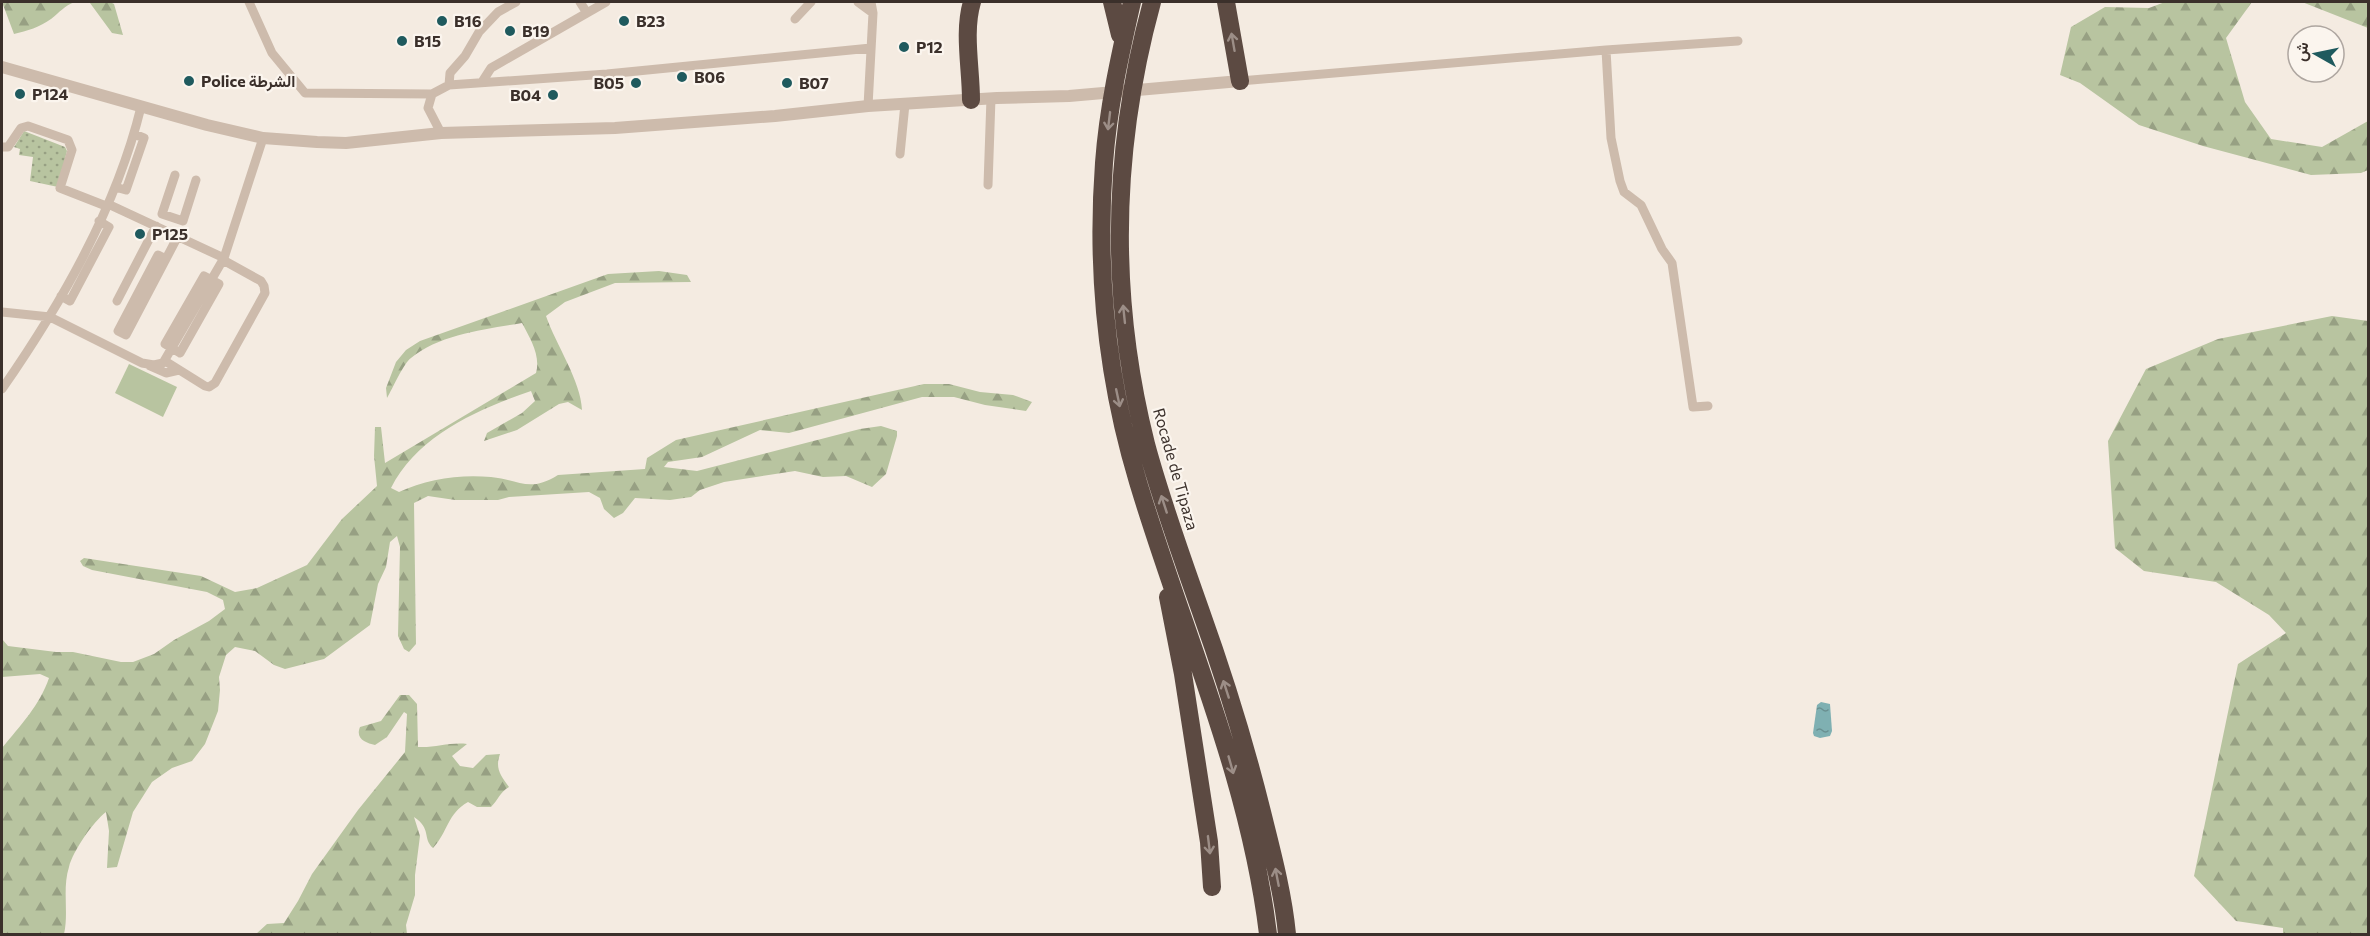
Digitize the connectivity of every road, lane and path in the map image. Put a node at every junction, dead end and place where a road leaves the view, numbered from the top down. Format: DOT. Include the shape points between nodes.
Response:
graph roads {
  1 [pos="249,2"];
  2 [pos="516,2"];
  3 [pos="580,2"];
  4 [pos="606,2"];
  5 [pos="812,2"];
  6 [pos="858,2"];
  7 [pos="871,2"];
  8 [pos="972,2"];
  9 [pos="985,2"];
  10 [pos="1112,2"];
  11 [pos="1132,2"];
  12 [pos="1152,2"];
  13 [pos="1226,2"];
  14 [pos="587,13"];
  15 [pos="873,14"];
  16 [pos="795,19"];
  17 [pos="1738,41"];
  18 [pos="871,48"];
  19 [pos="1606,50"];
  20 [pos="2,67"];
  21 [pos="1114,79"];
  22 [pos="1240,81"];
  23 [pos="482,82"];
  24 [pos="449,85"];
  25 [pos="432,94"];
  26 [pos="982,99"];
  27 [pos="905,104"];
  28 [pos="868,106"];
  29 [pos="141,107"];
  30 [pos="441,134"];
  31 [pos="263,138"];
  32 [pos="2,147"];
  33 [pos="900,154"];
  34 [pos="175,175"];
  35 [pos="195,180"];
  36 [pos="988,185"];
  37 [pos="107,205"];
  38 [pos="173,217"];
  39 [pos="156,226"];
  40 [pos="167,231"];
  41 [pos="178,236"];
  42 [pos="166,259"];
  43 [pos="224,259"];
  44 [pos="117,301"];
  45 [pos="2,312"];
  46 [pos="50,317"];
  47 [pos="165,361"];
  48 [pos="148,365"];
  49 [pos="178,370"];
  50 [pos="2,373"];
  51 [pos="12,374"];
  52 [pos="2,389"];
  53 [pos="1708,406"];
  54 [pos="1164,559"];
  55 [pos="1212,887"];
  56 [pos="1268,934"];
  57 [pos="1287,934"];
  1 -- 25 [label="street" via="272,53 305,93"];
  2 -- 24 [label="street" via="498,12 479,32 450,73"];
  3 -- 14 [label="street"];
  4 -- 14 [label="street"];
  5 -- 16 [label="street"];
  6 -- 15 [label="street"];
  7 -- 15 [label="street"];
  8 -- 26 [label="highway" via="968,37"];
  9 -- 26 [label="highway" via="980,30"];
  10 -- 21 [label="highway" via="1120,26 1121,46"];
  11 -- 21 [label="highway"];
  57 -- 12 [label="highway, Rocade de Tipaza, one-way" via="1252,769 1146,444 1125,329 1120,245 1122,159 1135,73"];
  22 -- 13 [label="highway, one-way"];
  14 -- 23 [label="street" via="491,68"];
  15 -- 18 [label="street"];
  17 -- 19 [label="street"];
  18 -- 23 [label="street" via="608,74"];
  18 -- 28 [label="street"];
  19 -- 22 [label="street"];
  19 -- 53 [label="street" via="1611,138 1620,181 1624,192 1641,205 1672,263 1693,407"];
  20 -- 29 [label="street"];
  21 -- 54 [label="highway, one-way" via="1104,161 1102,290 1123,421"];
  22 -- 26 [label="street" via="1069,96"];
  23 -- 24 [label="street"];
  24 -- 25 [label="street"];
  25 -- 30 [label="street" via="428,108"];
  26 -- 27 [label="street"];
  26 -- 36 [label="street"];
  27 -- 28 [label="street"];
  27 -- 33 [label="street"];
  28 -- 30 [label="street" via="615,128"];
  29 -- 31 [label="street"];
  29 -- 37 [label="street"];
  30 -- 31 [label="street" via="346,142"];
  31 -- 43 [label="street"];
  32 -- 37 [label="street" via="8,147 25,126 68,140 72,150 60,188"];
  34 -- 38 [label="street" via="162,214"];
  35 -- 38 [label="street" via="183,220"];
  37 -- 39 [label="street"];
  37 -- 46 [label="street"];
  38 -- 40 [label="street"];
  39 -- 40 [label="street"];
  39 -- 44 [label="street"];
  40 -- 41 [label="street"];
  41 -- 42 [label="street"];
  41 -- 43 [label="street"];
  42 -- 42 [label="street" via="126,335 118,331 158,255"];
  43 -- 47 [label="street"];
  43 -- 49 [label="street" via="261,281 265,295 213,385 205,386"];
  45 -- 46 [label="street"];
  46 -- 48 [label="street"];
  46 -- 51 [label="street"];
  47 -- 48 [label="street"];
  47 -- 49 [label="street"];
  48 -- 49 [label="street" via="166,373"];
  50 -- 51 [label="street"];
  51 -- 52 [label="street"];
  54 -- 55 [label="highway, one-way" via="1209,842"];
  54 -- 56 [label="highway, one-way" via="1234,773"];
}
